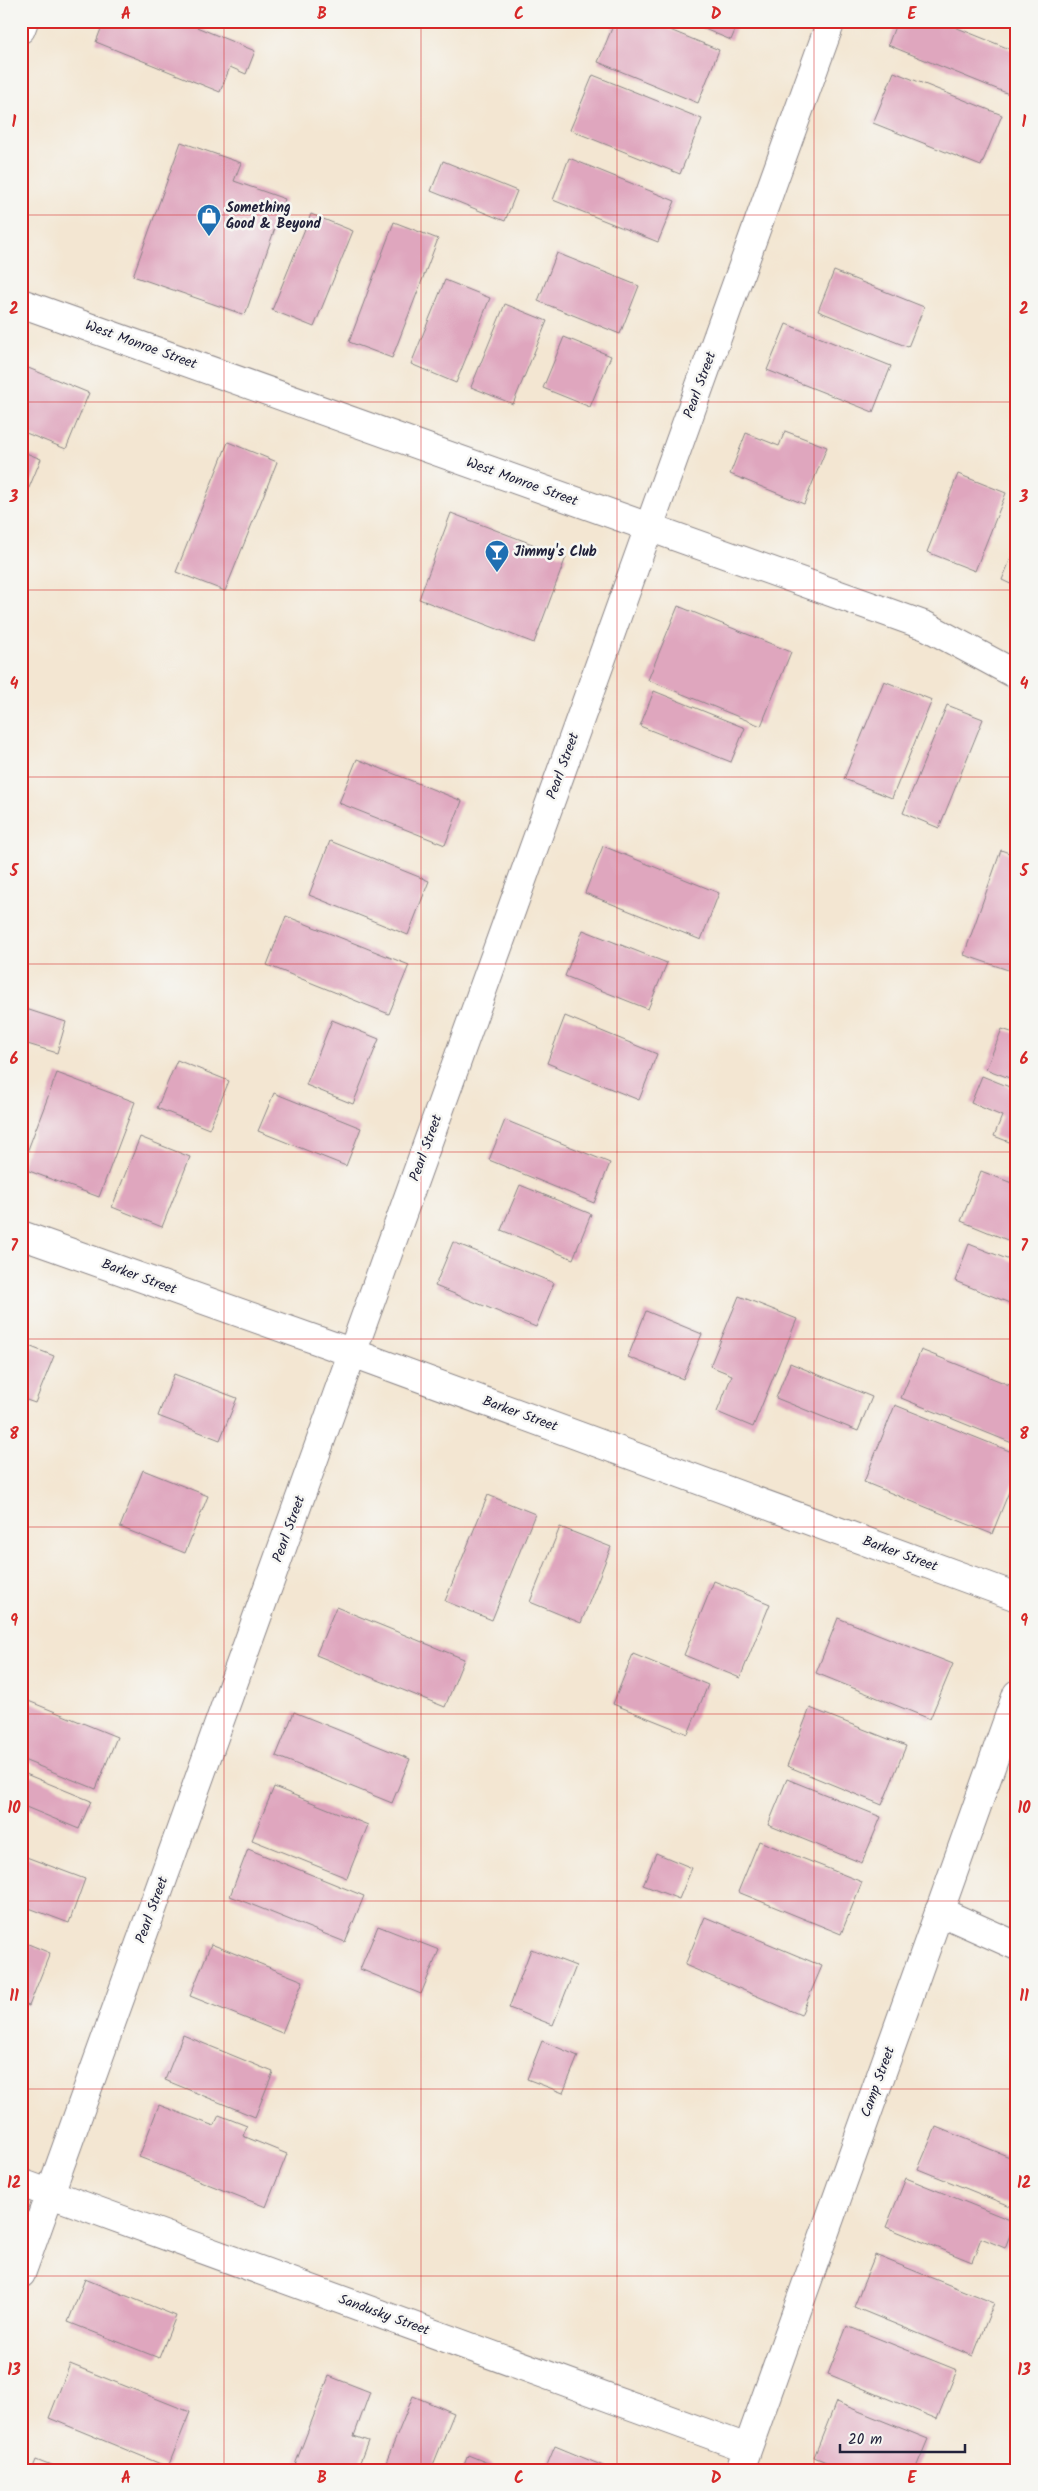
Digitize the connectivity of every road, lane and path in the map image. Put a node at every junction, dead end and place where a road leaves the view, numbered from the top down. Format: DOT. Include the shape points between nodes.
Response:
graph roads {
  1 [pos="24,21"];
  2 [pos="831,21"];
  3 [pos="21,29"];
  4 [pos="21,303"];
  5 [pos="649,528"];
  6 [pos="1017,675"];
  7 [pos="21,1235"];
  8 [pos="353,1353"];
  9 [pos="1017,1597"];
  10 [pos="1017,1694"];
  11 [pos="939,1911"];
  12 [pos="1017,1946"];
  13 [pos="21,2183"];
  14 [pos="50,2193"];
  15 [pos="21,2274"];
  16 [pos="744,2459"];
  1 -- 3 [label="street"];
  2 -- 5 [label="street, Pearl Street"];
  4 -- 5 [label="street, West Monroe Street"];
  5 -- 6 [label="street, West Monroe Street" via="926,626"];
  5 -- 8 [label="street, Pearl Street"];
  7 -- 8 [label="street, Barker Street"];
  8 -- 9 [label="street, Barker Street"];
  8 -- 14 [label="street, Pearl Street"];
  10 -- 11 [label="street, Camp Street"];
  11 -- 12 [label="street"];
  11 -- 16 [label="street, Camp Street"];
  13 -- 14 [label="street, Sandusky Street"];
  14 -- 15 [label="street, Pearl Street"];
  14 -- 16 [label="street, Sandusky Street"];
}
